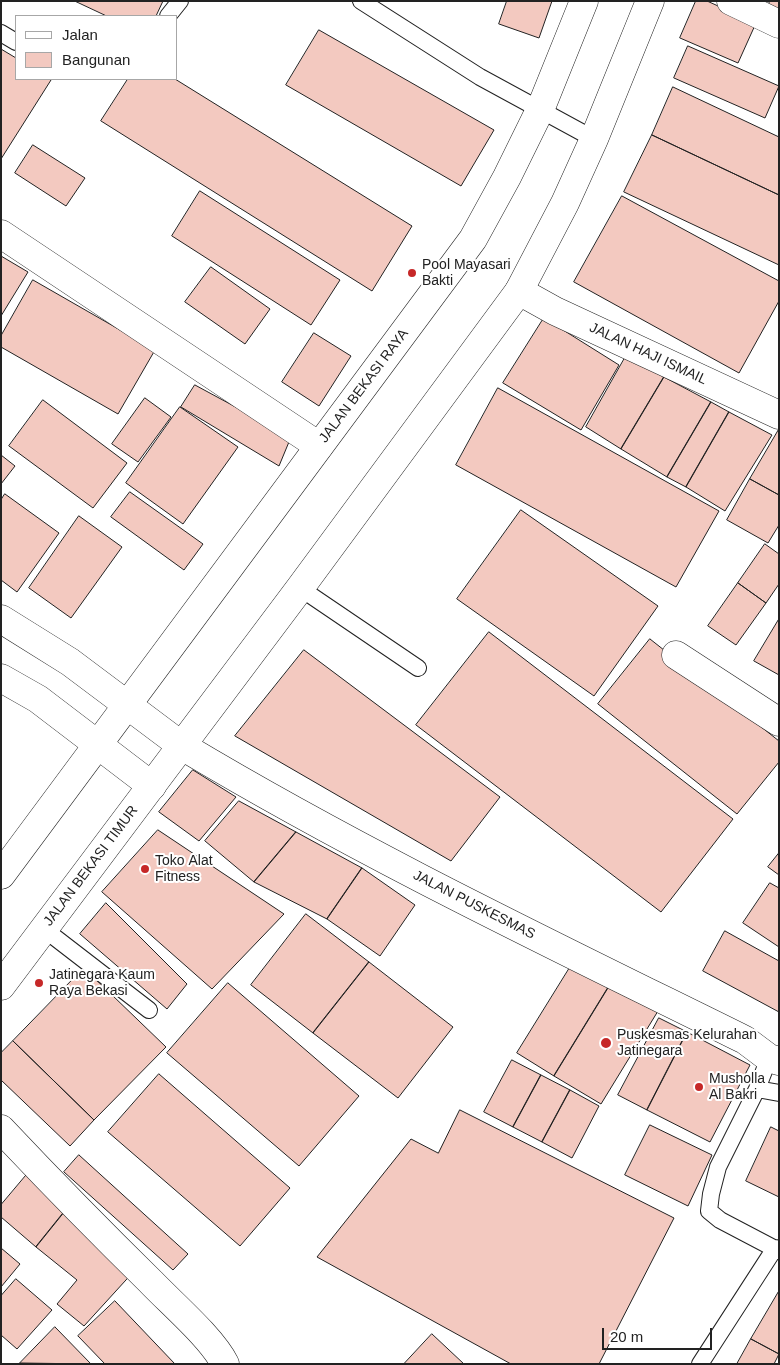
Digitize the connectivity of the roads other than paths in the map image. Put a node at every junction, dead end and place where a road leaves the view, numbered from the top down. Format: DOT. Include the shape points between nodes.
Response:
graph roads {
  1 [pos="180,1"];
  2 [pos="361,1"];
  3 [pos="584,1"];
  4 [pos="650,1"];
  5 [pos="731,1"];
  6 [pos="169,15"];
  7 [pos="779,24"];
  8 [pos="1,33"];
  9 [pos="15,41"];
  10 [pos="540,110"];
  11 [pos="594,139"];
  12 [pos="1,234"];
  13 [pos="519,290"];
  14 [pos="779,415"];
  15 [pos="319,446"];
  16 [pos="300,588"];
  17 [pos="1,619"];
  18 [pos="676,655"];
  19 [pos="418,668"];
  20 [pos="1,678"];
  21 [pos="128,705"];
  22 [pos="779,722"];
  23 [pos="99,745"];
  24 [pos="182,746"];
  25 [pos="152,786"];
  26 [pos="1,875"];
  27 [pos="44,928"];
  28 [pos="1,986"];
  29 [pos="149,1010"];
  30 [pos="774,1060"];
  31 [pos="757,1089"];
  32 [pos="779,1093"];
  33 [pos="1,1129"];
  34 [pos="777,1250"];
  35 [pos="225,1364"];
  36 [pos="700,1364"];
  1 -- 6 [label="lane"];
  2 -- 10 [label="lane" via="480,77"];
  3 -- 10 [label="main road, JALAN BEKASI RAYA"];
  4 -- 11 [label="main road"];
  5 -- 7 [label="main road"];
  8 -- 9 [label="lane"];
  10 -- 11 [label="lane"];
  10 -- 15 [label="main road, JALAN BEKASI RAYA" via="473,238"];
  11 -- 13 [label="main road"];
  12 -- 15 [label="main road"];
  13 -- 14 [label="main road, JALAN HAJI ISMAIL" via="556,311"];
  13 -- 16 [label="main road"];
  15 -- 21 [label="main road, JALAN BEKASI RAYA"];
  16 -- 19 [label="lane"];
  16 -- 24 [label="main road"];
  17 -- 21 [label="main road, JALAN PUSKESMAS" via="70,662"];
  18 -- 22 [label="main road"];
  20 -- 23 [label="main road" via="38,700"];
  21 -- 23 [label="main road, JALAN BEKASI RAYA"];
  21 -- 24 [label="main road, JALAN PUSKESMAS"];
  23 -- 25 [label="main road"];
  23 -- 26 [label="main road"];
  24 -- 25 [label="main road, JALAN BEKASI TIMUR"];
  24 -- 30 [label="main road, JALAN PUSKESMAS" via="405,871 745,1040"];
  25 -- 27 [label="main road, JALAN BEKASI TIMUR"];
  27 -- 28 [label="main road, JALAN BEKASI TIMUR"];
  27 -- 29 [label="lane"];
  30 -- 31 [label="lane, JALAN PUSKESMAS"];
  31 -- 32 [label="lane"];
  31 -- 34 [label="lane, JALAN PUSKESMAS" via="718,1166 709,1211"];
  33 -- 35 [label="main road" via="194,1325"];
  34 -- 36 [label="lane"];
}
